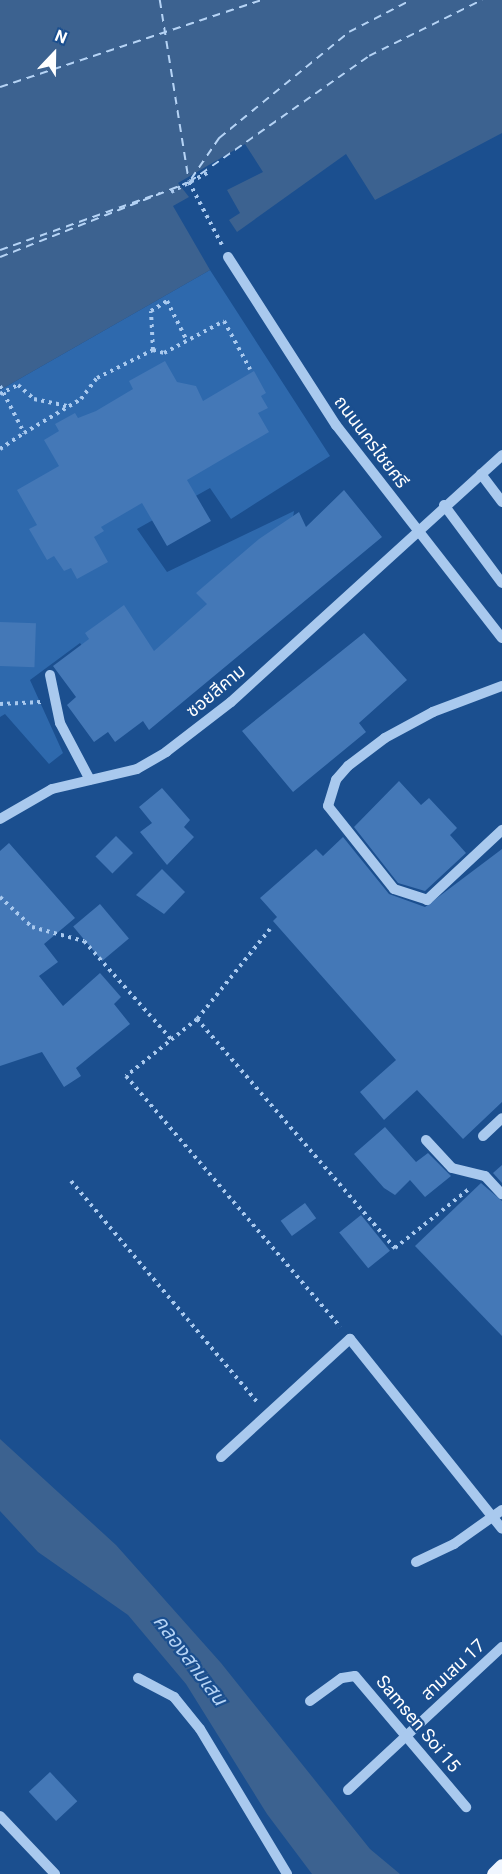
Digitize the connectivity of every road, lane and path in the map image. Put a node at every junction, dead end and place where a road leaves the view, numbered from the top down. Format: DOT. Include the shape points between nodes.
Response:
graph roads {
  1 [pos="207,173"];
  2 [pos="189,182"];
  3 [pos="171,192"];
  4 [pos="228,257"];
  5 [pos="187,341"];
  6 [pos="153,350"];
  7 [pos="250,369"];
  8 [pos="0,386"];
  9 [pos="2,393"];
  10 [pos="69,406"];
  11 [pos="24,433"];
  12 [pos="0,448"];
  13 [pos="502,455"];
  14 [pos="481,474"];
  15 [pos="502,502"];
  16 [pos="444,506"];
  17 [pos="419,532"];
  18 [pos="502,583"];
  19 [pos="502,638"];
  20 [pos="50,675"];
  21 [pos="502,686"];
  22 [pos="56,702"];
  23 [pos="0,704"];
  24 [pos="90,780"];
  25 [pos="0,819"];
  26 [pos="502,830"];
  27 [pos="0,897"];
  28 [pos="270,929"];
  29 [pos="197,1019"];
  30 [pos="171,1039"];
  31 [pos="502,1118"];
  32 [pos="483,1136"];
  33 [pos="426,1140"];
  34 [pos="485,1176"];
  35 [pos="70,1181"];
  36 [pos="502,1194"];
  37 [pos="350,1340"];
  38 [pos="266,1413"];
  39 [pos="221,1457"];
  40 [pos="502,1510"];
  41 [pos="492,1518"];
  42 [pos="502,1529"];
  43 [pos="416,1562"];
  44 [pos="502,1647"];
  45 [pos="138,1678"];
  46 [pos="310,1701"];
  47 [pos="407,1735"];
  48 [pos="348,1790"];
  49 [pos="466,1807"];
  50 [pos="0,1816"];
  51 [pos="502,1866"];
  52 [pos="55,1874"];
  53 [pos="287,1874"];
  54 [pos="494,1874"];
  1 -- 2 [label="path"];
  2 -- 3 [label="path"];
  2 -- 4 [label="path"];
  4 -- 17 [label="street, ถนนนครไชยศรี" via="298,372"];
  5 -- 6 [label="path" via="164,353"];
  5 -- 6 [label="path" via="167,301 151,311"];
  5 -- 7 [label="path" via="224,321"];
  6 -- 10 [label="path" via="97,378"];
  8 -- 9 [label="path"];
  9 -- 10 [label="path" via="18,385 34,399"];
  9 -- 11 [label="path"];
  10 -- 11 [label="path"];
  11 -- 12 [label="path"];
  13 -- 14 [label="street, ซอยสีคาม"];
  14 -- 15 [label="street"];
  14 -- 16 [label="street, ซอยสีคาม"];
  16 -- 17 [label="street, ซอยสีคาม"];
  16 -- 18 [label="street"];
  17 -- 19 [label="street, ถนนนครไชยศรี"];
  17 -- 24 [label="street, ซอยสีคาม" via="231,702 166,752 137,769"];
  20 -- 22 [label="street"];
  21 -- 26 [label="street" via="433,712 385,738 342,773 328,806 394,889 427,900"];
  22 -- 23 [label="path"];
  22 -- 24 [label="street"];
  24 -- 25 [label="street, ซอยสีคาม" via="52,789"];
  27 -- 30 [label="path" via="32,927 84,941"];
  28 -- 29 [label="path"];
  29 -- 30 [label="path"];
  29 -- 34 [label="path" via="395,1248"];
  30 -- 37 [label="path" via="126,1076"];
  31 -- 32 [label="street"];
  33 -- 34 [label="street" via="452,1168"];
  34 -- 36 [label="street"];
  35 -- 38 [label="path"];
  37 -- 38 [label="street"];
  37 -- 41 [label="street"];
  38 -- 39 [label="street"];
  40 -- 41 [label="street"];
  41 -- 42 [label="street"];
  41 -- 43 [label="street"];
  44 -- 47 [label="street, สามเสน 17"];
  45 -- 53 [label="street" via="174,1697 200,1729"];
  46 -- 47 [label="street, Samsen Soi 15" via="342,1678 355,1676"];
  47 -- 48 [label="street, สามเสน 17"];
  47 -- 49 [label="street, Samsen Soi 15"];
  50 -- 52 [label="street"];
  51 -- 54 [label="main road"];
}
